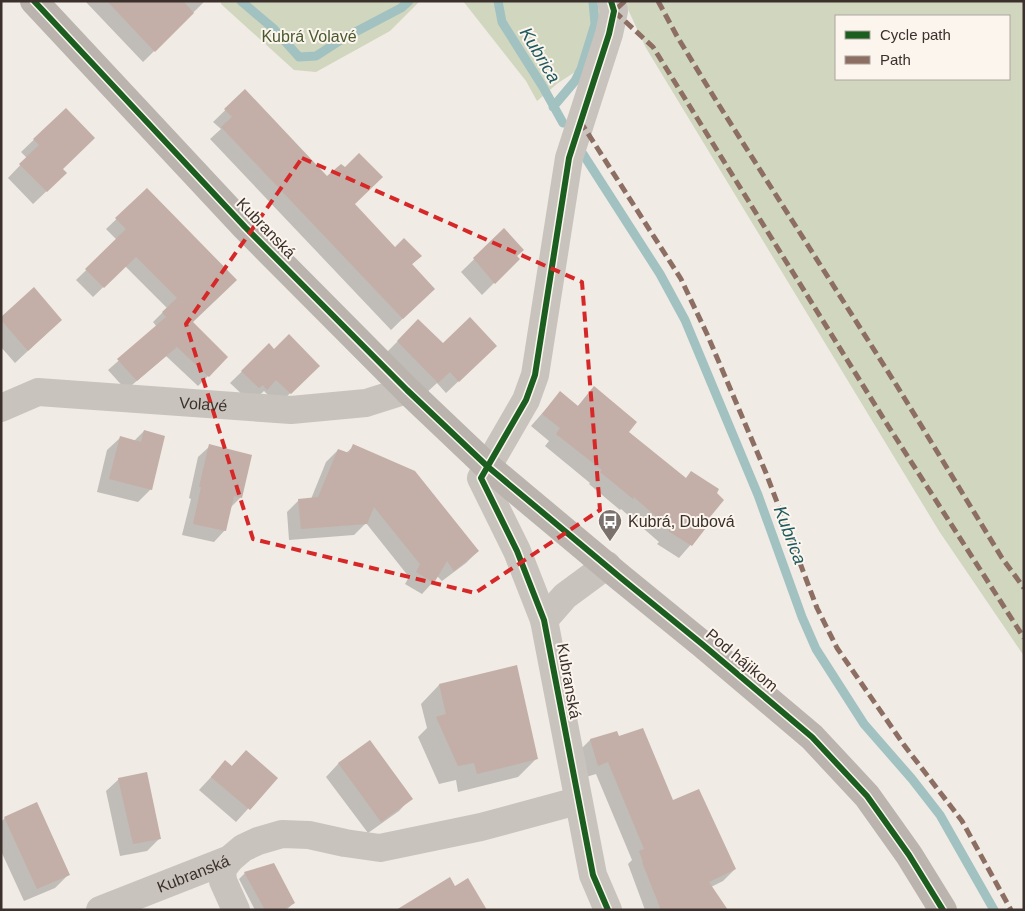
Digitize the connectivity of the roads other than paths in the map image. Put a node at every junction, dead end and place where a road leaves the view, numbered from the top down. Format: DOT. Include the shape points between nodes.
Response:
graph roads {
  1 [pos="34,1"];
  2 [pos="611,1"];
  3 [pos="407,390"];
  4 [pos="1,408"];
  5 [pos="487,466"];
  6 [pos="607,565"];
  7 [pos="544,620"];
  8 [pos="578,801"];
  9 [pos="230,859"];
  10 [pos="100,910"];
  11 [pos="236,910"];
  12 [pos="608,910"];
  13 [pos="943,910"];
  1 -- 3 [label="street, Kubranská" via="245,227"];
  2 -- 5 [label="street, Kubranská" via="613,19 569,158 535,375 526,400"];
  3 -- 4 [label="street, Volavé" via="366,403 291,410 38,392"];
  3 -- 5 [label="street, Kubranská"];
  5 -- 6 [label="street, Pod hájikom"];
  5 -- 7 [label="street, Kubranská" via="481,478 517,551"];
  6 -- 7 [label="street" via="565,596"];
  6 -- 13 [label="street, Pod hájikom" via="812,738 867,796"];
  7 -- 8 [label="street, Kubranská"];
  8 -- 9 [label="street, Kubranská" via="380,848 310,835 282,834 243,848"];
  8 -- 12 [label="street, Kubranská" via="593,875"];
  9 -- 10 [label="street, Kubranská"];
  9 -- 11 [label="street" via="222,870 222,881"];
}
